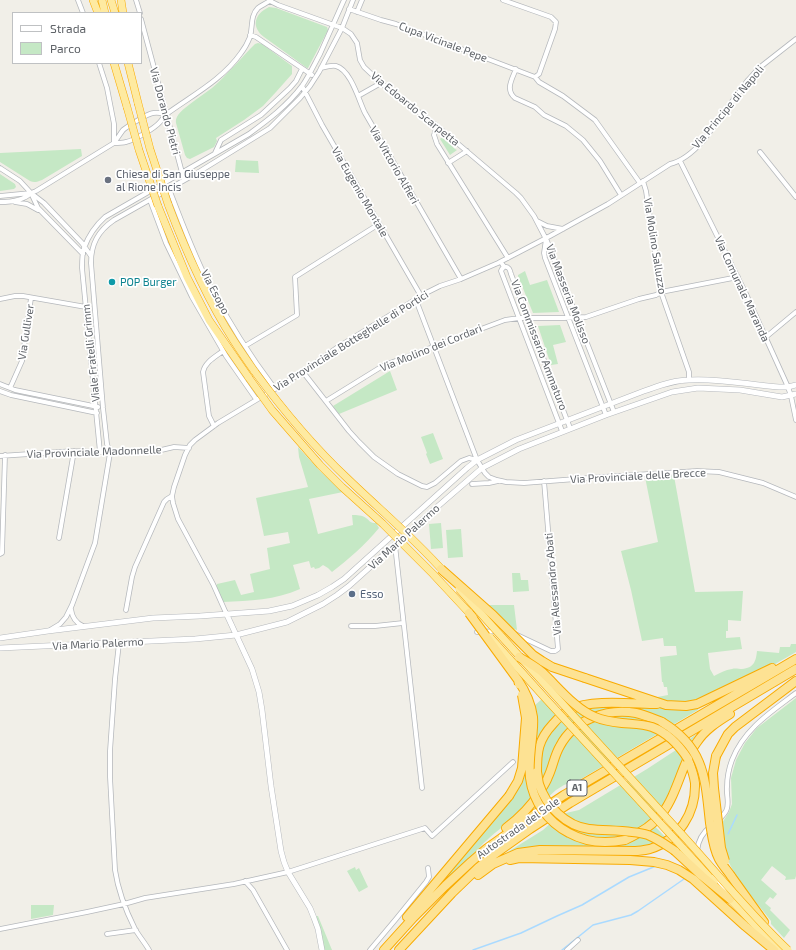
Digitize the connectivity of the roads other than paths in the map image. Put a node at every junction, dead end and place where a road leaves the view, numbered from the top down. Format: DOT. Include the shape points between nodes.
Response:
graph roads {
  1 [pos="78,0"];
  2 [pos="93,0"];
  3 [pos="102,0"];
  4 [pos="111,0"];
  5 [pos="121,0"];
  6 [pos="136,0"];
  7 [pos="271,0"];
  8 [pos="344,0"];
  9 [pos="353,0"];
  10 [pos="362,0"];
  11 [pos="503,0"];
  12 [pos="350,9"];
  13 [pos="83,12"];
  14 [pos="98,12"];
  15 [pos="105,12"];
  16 [pos="115,12"];
  17 [pos="124,12"];
  18 [pos="140,12"];
  19 [pos="357,12"];
  20 [pos="142,23"];
  21 [pos="333,25"];
  22 [pos="342,28"];
  23 [pos="250,35"];
  24 [pos="796,40"];
  25 [pos="99,64"];
  26 [pos="114,64"];
  27 [pos="117,64"];
  28 [pos="128,64"];
  29 [pos="132,64"];
  30 [pos="321,68"];
  31 [pos="302,69"];
  32 [pos="516,69"];
  33 [pos="310,74"];
  34 [pos="316,77"];
  35 [pos="535,77"];
  36 [pos="381,83"];
  37 [pos="302,86"];
  38 [pos="135,91"];
  39 [pos="305,92"];
  40 [pos="358,96"];
  41 [pos="127,107"];
  42 [pos="166,114"];
  43 [pos="437,126"];
  44 [pos="114,143"];
  45 [pos="467,151"];
  46 [pos="760,152"];
  47 [pos="215,153"];
  48 [pos="680,161"];
  49 [pos="448,163"];
  50 [pos="0,168"];
  51 [pos="182,173"];
  52 [pos="184,180"];
  53 [pos="641,182"];
  54 [pos="169,189"];
  55 [pos="31,193"];
  56 [pos="621,195"];
  57 [pos="0,196"];
  58 [pos="796,197"];
  59 [pos="150,200"];
  60 [pos="13,201"];
  61 [pos="0,202"];
  62 [pos="42,212"];
  63 [pos="537,221"];
  64 [pos="379,224"];
  65 [pos="563,229"];
  66 [pos="546,238"];
  67 [pos="84,247"];
  68 [pos="83,254"];
  69 [pos="91,256"];
  70 [pos="508,258"];
  71 [pos="501,262"];
  72 [pos="504,267"];
  73 [pos="738,277"];
  74 [pos="461,279"];
  75 [pos="661,292"];
  76 [pos="421,296"];
  77 [pos="31,298"];
  78 [pos="0,299"];
  79 [pos="416,300"];
  80 [pos="86,307"];
  81 [pos="796,312"];
  82 [pos="519,318"];
  83 [pos="528,318"];
  84 [pos="568,318"];
  85 [pos="577,318"];
  86 [pos="766,337"];
  87 [pos="245,346"];
  88 [pos="434,346"];
  89 [pos="223,351"];
  90 [pos="303,372"];
  91 [pos="689,380"];
  92 [pos="0,384"];
  93 [pos="796,385"];
  94 [pos="788,387"];
  95 [pos="10,388"];
  96 [pos="275,389"];
  97 [pos="0,391"];
  98 [pos="793,395"];
  99 [pos="256,399"];
  100 [pos="326,401"];
  101 [pos="610,404"];
  102 [pos="96,406"];
  103 [pos="602,407"];
  104 [pos="102,408"];
  105 [pos="795,408"];
  106 [pos="614,412"];
  107 [pos="96,413"];
  108 [pos="606,415"];
  109 [pos="567,420"];
  110 [pos="796,420"];
  111 [pos="559,423"];
  112 [pos="214,426"];
  113 [pos="570,428"];
  114 [pos="562,431"];
  115 [pos="189,448"];
  116 [pos="74,451"];
  117 [pos="100,452"];
  118 [pos="110,453"];
  119 [pos="5,455"];
  120 [pos="0,456"];
  121 [pos="477,460"];
  122 [pos="482,468"];
  123 [pos="500,481"];
  124 [pos="544,481"];
  125 [pos="472,484"];
  126 [pos="172,496"];
  127 [pos="796,497"];
  128 [pos="58,538"];
  129 [pos="395,545"];
  130 [pos="0,554"];
  131 [pos="441,569"];
  132 [pos="72,605"];
  133 [pos="126,610"];
  134 [pos="469,613"];
  135 [pos="226,614"];
  136 [pos="403,623"];
  137 [pos="84,626"];
  138 [pos="351,626"];
  139 [pos="48,631"];
  140 [pos="477,632"];
  141 [pos="236,635"];
  142 [pos="0,638"];
  143 [pos="119,643"];
  144 [pos="0,648"];
  145 [pos="796,656"];
  146 [pos="519,657"];
  147 [pos="796,659"];
  148 [pos="796,669"];
  149 [pos="518,680"];
  150 [pos="777,680"];
  151 [pos="796,681"];
  152 [pos="796,694"];
  153 [pos="666,705"];
  154 [pos="513,762"];
  155 [pos="422,788"];
  156 [pos="486,849"];
  157 [pos="498,862"];
  158 [pos="428,868"];
  159 [pos="288,872"];
  160 [pos="731,876"];
  161 [pos="245,882"];
  162 [pos="730,899"];
  163 [pos="124,904"];
  164 [pos="427,919"];
  165 [pos="0,929"];
  166 [pos="136,930"];
  167 [pos="107,934"];
  168 [pos="772,935"];
  169 [pos="578,940"];
  170 [pos="149,950"];
  171 [pos="287,950"];
  172 [pos="322,950"];
  173 [pos="370,950"];
  174 [pos="383,950"];
  175 [pos="398,950"];
  176 [pos="567,950"];
  177 [pos="774,950"];
  178 [pos="779,950"];
  179 [pos="783,950"];
  180 [pos="788,950"];
  1 -- 13 [label="street"];
  2 -- 14 [label="highway"];
  3 -- 15 [label="highway"];
  4 -- 16 [label="highway"];
  5 -- 17 [label="highway"];
  6 -- 18 [label="street"];
  7 -- 21 [label="street, Via Edoardo Scarpetta" via="278,5"];
  7 -- 23 [label="street" via="259,7 252,17"];
  8 -- 21 [label="street"];
  9 -- 12 [label="street"];
  10 -- 19 [label="street"];
  11 -- 35 [label="street" via="551,17 556,22"];
  12 -- 19 [label="street, Cupa Vicinale Pepe"];
  12 -- 22 [label="street"];
  19 -- 32 [label="street, Cupa Vicinale Pepe"];
  20 -- 42 [label="street, Via Dorando Pietri"];
  21 -- 22 [label="street, Via Edoardo Scarpetta"];
  21 -- 33 [label="street"];
  22 -- 30 [label="street"];
  22 -- 36 [label="street, Via Edoardo Scarpetta" via="351,34 357,43 362,64"];
  23 -- 31 [label="street"];
  23 -- 42 [label="street" via="241,53 220,75"];
  24 -- 48 [label="street, Via Principe di Napoli" via="759,68 703,141"];
  25 -- 44 [label="street" via="114,124"];
  26 -- 41 [label="highway"];
  27 -- 41 [label="highway"];
  28 -- 38 [label="highway"];
  29 -- 38 [label="highway"];
  30 -- 34 [label="street"];
  30 -- 40 [label="street, Via Vittorio Alfieri" via="340,68 349,78"];
  31 -- 33 [label="street"];
  31 -- 47 [label="street" via="288,90 261,115 221,140"];
  32 -- 35 [label="street, Cupa Vicinale Pepe"];
  32 -- 56 [label="street" via="510,84 512,96 566,126 583,140 600,161"];
  33 -- 34 [label="street"];
  33 -- 37 [label="street"];
  34 -- 39 [label="street"];
  35 -- 53 [label="street, Cupa Vicinale Pepe" via="595,120"];
  36 -- 40 [label="street"];
  36 -- 43 [label="street, Via Edoardo Scarpetta"];
  37 -- 39 [label="street, Via Eugenio Montale"];
  37 -- 47 [label="street" via="266,122"];
  38 -- 131 [label="highway, bridge" via="150,149 182,240 201,282 234,341 276,402 300,430"];
  39 -- 52 [label="street" via="270,128"];
  39 -- 64 [label="street, Via Eugenio Montale"];
  40 -- 74 [label="street, Via Vittorio Alfieri" via="364,114"];
  41 -- 134 [label="highway, bridge" via="158,206 187,277 209,320 272,410 320,465 434,574"];
  42 -- 44 [label="street" via="160,123 132,140"];
  42 -- 44 [label="street" via="149,114 122,131"];
  42 -- 51 [label="street, Via Dorando Pietri"];
  43 -- 45 [label="street, Via Edoardo Scarpetta"];
  43 -- 49 [label="street" via="435,141"];
  44 -- 55 [label="street"];
  45 -- 49 [label="street"];
  45 -- 63 [label="street, Via Edoardo Scarpetta" via="518,195"];
  46 -- 58 [label="street"];
  47 -- 51 [label="street"];
  48 -- 53 [label="street, Via Provinciale Botteghelle di Portici" via="670,164"];
  48 -- 73 [label="street, Via Comunale Maranda"];
  49 -- 70 [label="street"];
  50 -- 55 [label="street" via="20,181"];
  51 -- 52 [label="street, Via Dorando Pietri"];
  51 -- 67 [label="street" via="98,223"];
  52 -- 54 [label="street"];
  53 -- 56 [label="street, Via Provinciale Botteghelle di Portici"];
  53 -- 75 [label="street, Via Molino Salluzzo" via="646,191"];
  54 -- 59 [label="street"];
  54 -- 87 [label="street, Via Esopo" via="186,235 211,287"];
  55 -- 57 [label="street"];
  55 -- 60 [label="street" via="27,197"];
  55 -- 62 [label="street"];
  55 -- 67 [label="street" via="44,203"];
  56 -- 65 [label="street, Via Provinciale Botteghelle di Portici"];
  59 -- 69 [label="street" via="106,226 94,243"];
  59 -- 89 [label="street, Via Esopo" via="166,242 192,297"];
  60 -- 61 [label="street"];
  60 -- 62 [label="street" via="27,204"];
  62 -- 68 [label="street"];
  63 -- 65 [label="street"];
  63 -- 66 [label="street, Via Edoardo Scarpetta"];
  64 -- 76 [label="street, Via Eugenio Montale"];
  64 -- 87 [label="street" via="295,277 297,315"];
  65 -- 66 [label="street, Via Provinciale Botteghelle di Portici"];
  66 -- 70 [label="street, Via Provinciale Botteghelle di Portici"];
  66 -- 84 [label="street, Via Masseria Molisso" via="545,258"];
  66 -- 85 [label="street, Via Masseria Molisso"];
  67 -- 68 [label="street, Viale Fratelli Grimm"];
  67 -- 69 [label="street"];
  68 -- 69 [label="street"];
  68 -- 80 [label="street, Viale Fratelli Grimm"];
  69 -- 104 [label="street, Viale Fratelli Grimm"];
  70 -- 71 [label="street, Via Provinciale Botteghelle di Portici"];
  71 -- 72 [label="street, Via Commissario Ammaturo"];
  71 -- 74 [label="street, Via Provinciale Botteghelle di Portici"];
  72 -- 82 [label="street, Via Commissario Ammaturo" via="501,271"];
  72 -- 83 [label="street, Via Commissario Ammaturo" via="509,268"];
  73 -- 75 [label="street, Via Molino dei Cordari"];
  73 -- 86 [label="street, Via Comunale Maranda"];
  74 -- 76 [label="street, Via Provinciale Botteghelle di Portici"];
  75 -- 85 [label="street, Via Molino dei Cordari"];
  75 -- 91 [label="street, Via Molino Salluzzo"];
  76 -- 79 [label="street, Via Provinciale Botteghelle di Portici"];
  77 -- 78 [label="street" via="15,296"];
  77 -- 80 [label="street"];
  77 -- 95 [label="street, Via Gulliver" via="23,357"];
  79 -- 88 [label="street, Via Provinciale delle Brecce"];
  79 -- 90 [label="street, Via Provinciale Botteghelle di Portici" via="338,346"];
  80 -- 102 [label="street, Viale Fratelli Grimm"];
  81 -- 86 [label="street"];
  82 -- 83 [label="street, Via Molino dei Cordari"];
  82 -- 88 [label="street, Via Molino dei Cordari" via="505,320"];
  82 -- 111 [label="street, Via Commissario Ammaturo"];
  83 -- 84 [label="street, Via Molino dei Cordari"];
  83 -- 109 [label="street, Via Commissario Ammaturo"];
  84 -- 85 [label="street, Via Molino dei Cordari"];
  84 -- 103 [label="street, Via Masseria Molisso"];
  85 -- 101 [label="street, Via Masseria Molisso"];
  86 -- 94 [label="street, Via Comunale Maranda"];
  87 -- 96 [label="street, Via Esopo"];
  88 -- 100 [label="street, Via Molino dei Cordari" via="381,367"];
  88 -- 121 [label="street, Via Provinciale delle Brecce"];
  89 -- 99 [label="street, Via Esopo"];
  89 -- 112 [label="street" via="205,365 203,372 209,416"];
  90 -- 96 [label="street, Via Provinciale Botteghelle di Portici"];
  90 -- 100 [label="street"];
  91 -- 94 [label="street, Via Mario Palermo" via="720,380"];
  91 -- 101 [label="street, Via Mario Palermo" via="664,384"];
  92 -- 95 [label="street"];
  93 -- 94 [label="street, Via Mario Palermo"];
  94 -- 98 [label="street, Via Comunale Maranda"];
  95 -- 102 [label="street"];
  96 -- 99 [label="street, Via Provinciale Botteghelle di Portici"];
  97 -- 107 [label="street"];
  98 -- 105 [label="street, Via Comunale Maranda"];
  98 -- 106 [label="street, Via Mario Palermo" via="782,397 740,390 698,388 666,394"];
  99 -- 112 [label="street, Via Provinciale Botteghelle di Portici"];
  100 -- 121 [label="street" via="374,457 398,474 422,486 427,487 435,483 464,459"];
  101 -- 103 [label="street, Via Mario Palermo"];
  101 -- 106 [label="street, Via Masseria Molisso"];
  102 -- 104 [label="street"];
  102 -- 107 [label="street, Viale Fratelli Grimm"];
  103 -- 108 [label="street, Via Masseria Molisso"];
  103 -- 109 [label="street, Via Mario Palermo"];
  104 -- 107 [label="street"];
  104 -- 118 [label="street, Viale Fratelli Grimm"];
  105 -- 110 [label="street, Via Comunale Maranda"];
  106 -- 108 [label="street, Via Mario Palermo"];
  107 -- 117 [label="street, Viale Fratelli Grimm"];
  108 -- 113 [label="street, Via Mario Palermo"];
  109 -- 111 [label="street, Via Mario Palermo"];
  109 -- 113 [label="street, Via Commissario Ammaturo"];
  111 -- 114 [label="street, Via Commissario Ammaturo"];
  111 -- 121 [label="street, Via Mario Palermo" via="516,440"];
  112 -- 115 [label="street, Via Provinciale Botteghelle di Portici" via="195,440"];
  113 -- 114 [label="street, Via Mario Palermo"];
  114 -- 122 [label="street, Via Mario Palermo" via="519,448"];
  115 -- 118 [label="street, Via Provinciale Madonnelle"];
  115 -- 126 [label="street, Via Provinciale Botteghelle di Portici"];
  116 -- 117 [label="street, Via Provinciale Madonnelle"];
  116 -- 119 [label="street, Via Provinciale Madonnelle"];
  116 -- 128 [label="street"];
  117 -- 118 [label="street, Via Provinciale Madonnelle"];
  118 -- 132 [label="street" via="95,543"];
  119 -- 120 [label="street, Via Provinciale Madonnelle"];
  119 -- 130 [label="street"];
  121 -- 122 [label="street, Via Provinciale delle Brecce"];
  121 -- 135 [label="street, Via Mario Palermo" via="332,588 292,606 269,611"];
  122 -- 123 [label="street, Via Provinciale delle Brecce" via="489,477"];
  122 -- 129 [label="street, Via Mario Palermo"];
  123 -- 124 [label="street, Via Provinciale delle Brecce"];
  123 -- 125 [label="street, Via Provinciale delle Brecce"];
  124 -- 127 [label="street, Via Provinciale delle Brecce" via="697,471 719,472 763,483"];
  124 -- 140 [label="street, Via Alessandro Abati" via="558,649 551,651 506,631"];
  126 -- 133 [label="street" via="164,502 135,567"];
  126 -- 135 [label="street" via="178,519"];
  129 -- 136 [label="street"];
  129 -- 141 [label="street, Via Mario Palermo" via="349,586 323,604 287,622"];
  131 -- 146 [label="highway, bridge"];
  131 -- 153 [label="highway, bridge" via="542,662"];
  132 -- 137 [label="street" via="72,615"];
  132 -- 139 [label="street" via="64,622"];
  134 -- 149 [label="highway, A1, bridge"];
  134 -- 162 [label="highway, bridge"];
  135 -- 137 [label="street, Via Mario Palermo" via="153,618"];
  135 -- 141 [label="street"];
  136 -- 138 [label="street"];
  136 -- 155 [label="street"];
  137 -- 139 [label="street, Via Mario Palermo"];
  139 -- 142 [label="street, Via Mario Palermo"];
  141 -- 143 [label="street, Via Mario Palermo"];
  141 -- 159 [label="street" via="252,669 259,692 282,856"];
  143 -- 144 [label="street, Via Mario Palermo"];
  143 -- 163 [label="street" via="110,777 115,870"];
  145 -- 153 [label="highway" via="697,704"];
  146 -- 157 [label="highway, bridge" via="540,671 587,713 605,721 652,728 675,742 688,759 695,781 695,795 682,827 670,839 649,849 635,852 540,850 518,853"];
  146 -- 168 [label="highway, bridge"];
  147 -- 156 [label="highway, Autostrada del Sole / A1" via="564,795"];
  148 -- 150 [label="highway, Autostrada del Sole / A1"];
  149 -- 150 [label="highway, bridge" via="529,698 533,719 530,778 538,804 549,819 573,836 612,843 625,840 654,823 672,798 688,757 697,742 712,726 754,699"];
  149 -- 174 [label="highway, A1, bridge" via="526,718 522,768 518,781 509,796 403,922"];
  150 -- 164 [label="highway, Autostrada del Sole / A1" via="530,828 492,856"];
  151 -- 160 [label="highway, bridge" via="734,727 716,756 713,773 721,848"];
  152 -- 179 [label="street" via="764,718 743,739 728,774 726,812 701,837 697,846 700,859 739,905"];
  153 -- 162 [label="highway, bridge" via="598,703 572,708 557,719 544,735 537,754 539,784 545,798 558,814 574,825 587,829 647,835 661,841"];
  154 -- 159 [label="street" via="432,836 425,828"];
  156 -- 160 [label="highway, bridge" via="531,805 548,777 560,745 575,728 598,715 635,713 662,722 678,733 697,757 706,783 712,840 718,858"];
  156 -- 174 [label="highway, Autostrada del Sole / A1" via="440,891"];
  157 -- 164 [label="highway" via="483,871"];
  157 -- 177 [label="highway" via="519,858 630,860 667,865 693,879"];
  158 -- 173 [label="street" via="429,877 426,882"];
  159 -- 161 [label="street"];
  159 -- 172 [label="street" via="310,908"];
  160 -- 168 [label="highway, bridge"];
  161 -- 163 [label="street" via="145,898"];
  161 -- 171 [label="street" via="253,890"];
  162 -- 178 [label="highway"];
  163 -- 165 [label="street"];
  163 -- 166 [label="street"];
  164 -- 175 [label="highway, Autostrada del Sole / A1"];
  166 -- 167 [label="street"];
  166 -- 170 [label="street"];
  168 -- 180 [label="highway, bridge"];
  169 -- 176 [label="street"];
}
